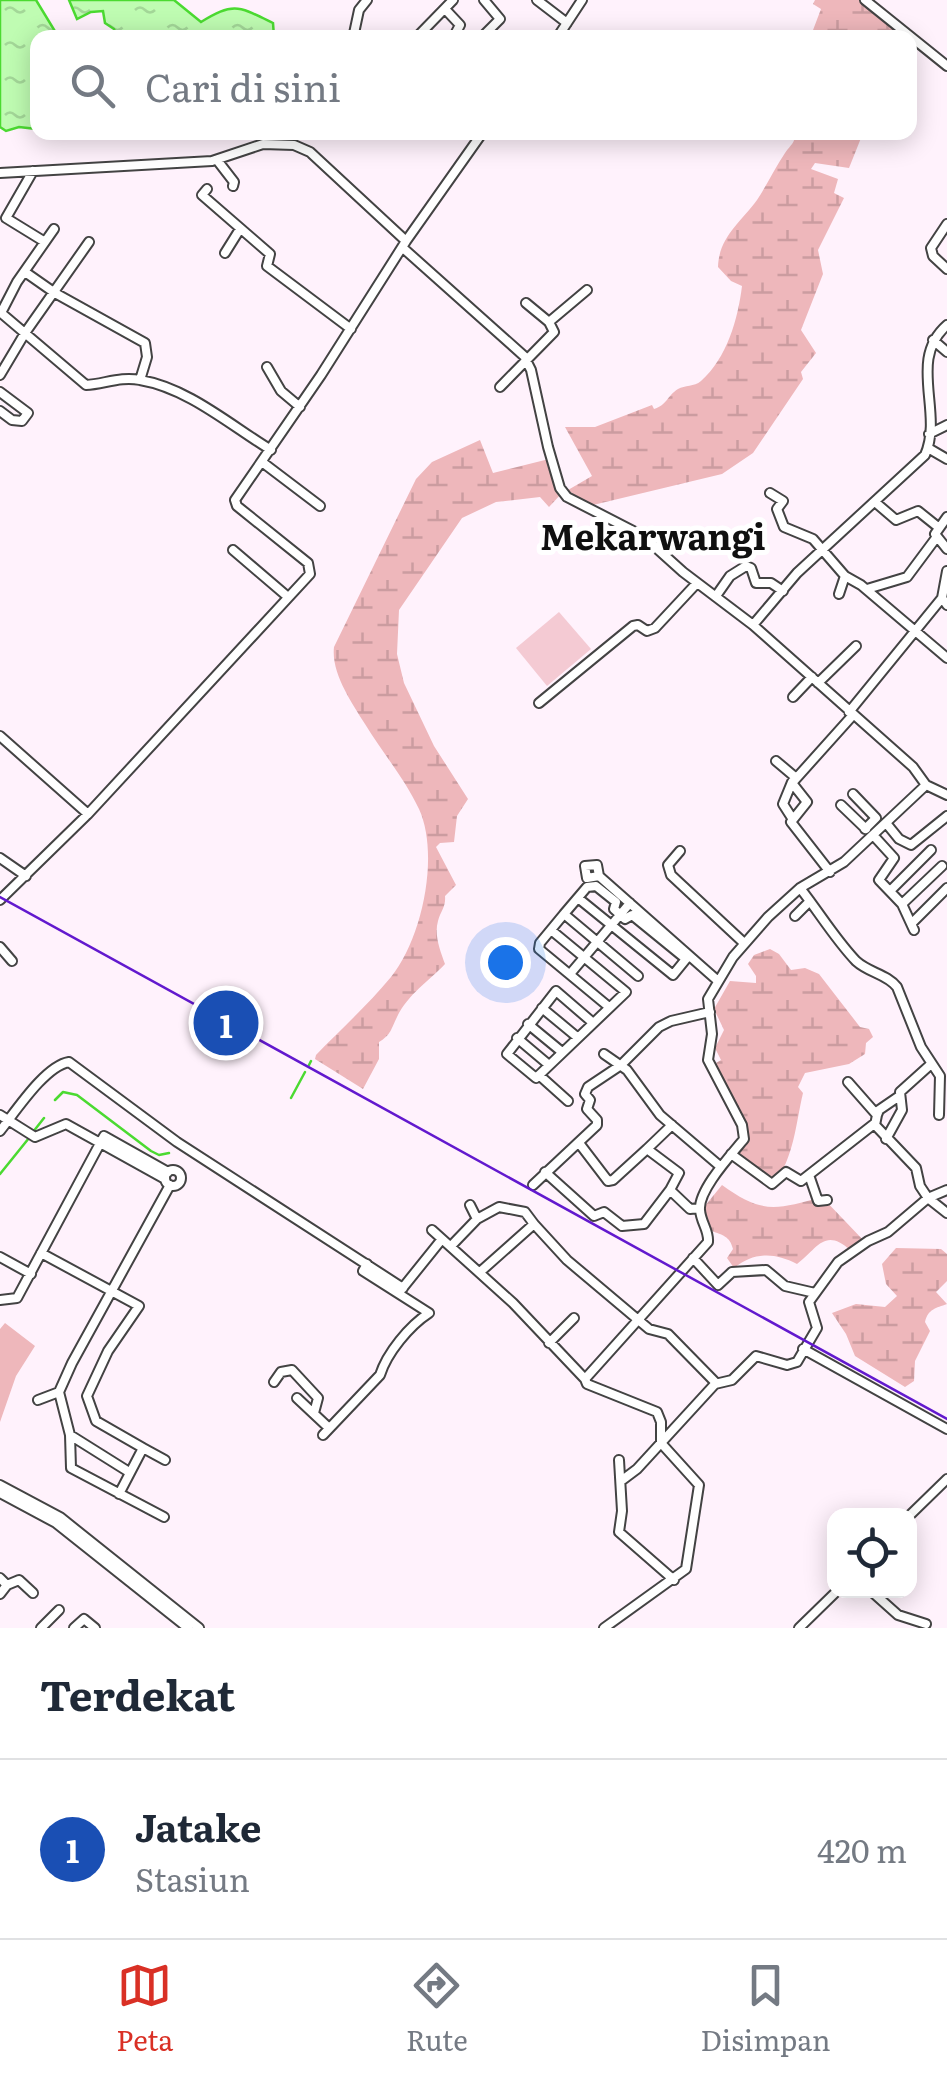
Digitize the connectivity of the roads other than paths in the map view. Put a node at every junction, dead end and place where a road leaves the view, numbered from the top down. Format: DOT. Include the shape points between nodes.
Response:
graph roads {
  1 [pos="367,0"];
  2 [pos="453,0"];
  3 [pos="484,0"];
  4 [pos="538,0"];
  5 [pos="582,0"];
  6 [pos="872,5"];
  7 [pos="445,9"];
  8 [pos="567,23"];
  9 [pos="355,30"];
  10 [pos="426,30"];
  11 [pos="457,30"];
  12 [pos="489,30"];
  13 [pos="562,30"];
  14 [pos="903,30"];
  15 [pos="917,42"];
  16 [pos="947,66"];
  17 [pos="266,140"];
  18 [pos="477,140"];
  19 [pos="263,144"];
  20 [pos="216,160"];
  21 [pos="33,171"];
  22 [pos="0,172"];
  23 [pos="233,186"];
  24 [pos="207,189"];
  25 [pos="947,224"];
  26 [pos="54,229"];
  27 [pos="240,229"];
  28 [pos="45,242"];
  29 [pos="88,242"];
  30 [pos="405,244"];
  31 [pos="225,253"];
  32 [pos="947,270"];
  33 [pos="25,272"];
  34 [pos="586,290"];
  35 [pos="55,293"];
  36 [pos="526,303"];
  37 [pos="1,312"];
  38 [pos="550,322"];
  39 [pos="947,325"];
  40 [pos="351,328"];
  41 [pos="25,333"];
  42 [pos="933,340"];
  43 [pos="947,352"];
  44 [pos="528,361"];
  45 [pos="267,367"];
  46 [pos="0,375"];
  47 [pos="140,380"];
  48 [pos="500,387"];
  49 [pos="0,392"];
  50 [pos="300,406"];
  51 [pos="0,411"];
  52 [pos="947,425"];
  53 [pos="929,434"];
  54 [pos="928,448"];
  55 [pos="271,450"];
  56 [pos="947,459"];
  57 [pos="262,462"];
  58 [pos="770,492"];
  59 [pos="875,502"];
  60 [pos="320,506"];
  61 [pos="947,516"];
  62 [pos="938,527"];
  63 [pos="936,538"];
  64 [pos="947,548"];
  65 [pos="232,550"];
  66 [pos="824,550"];
  67 [pos="947,571"];
  68 [pos="846,576"];
  69 [pos="698,583"];
  70 [pos="867,589"];
  71 [pos="783,591"];
  72 [pos="839,594"];
  73 [pos="716,596"];
  74 [pos="288,598"];
  75 [pos="945,602"];
  76 [pos="753,625"];
  77 [pos="916,631"];
  78 [pos="856,646"];
  79 [pos="947,658"];
  80 [pos="815,680"];
  81 [pos="794,698"];
  82 [pos="539,703"];
  83 [pos="851,713"];
  84 [pos="0,736"];
  85 [pos="776,761"];
  86 [pos="794,778"];
  87 [pos="926,785"];
  88 [pos="853,794"];
  89 [pos="947,795"];
  90 [pos="841,804"];
  91 [pos="88,814"];
  92 [pos="947,816"];
  93 [pos="792,818"];
  94 [pos="886,823"];
  95 [pos="870,833"];
  96 [pos="911,844"];
  97 [pos="931,850"];
  98 [pos="680,851"];
  99 [pos="920,856"];
  100 [pos="0,858"];
  101 [pos="942,866"];
  102 [pos="830,872"];
  103 [pos="26,876"];
  104 [pos="599,876"];
  105 [pos="800,888"];
  106 [pos="947,888"];
  107 [pos="890,890"];
  108 [pos="578,898"];
  109 [pos="0,900"];
  110 [pos="810,901"];
  111 [pos="629,902"];
  112 [pos="902,904"];
  113 [pos="564,914"];
  114 [pos="619,915"];
  115 [pos="795,916"];
  116 [pos="610,925"];
  117 [pos="551,930"];
  118 [pos="596,942"];
  119 [pos="744,943"];
  120 [pos="0,946"];
  121 [pos="584,957"];
  122 [pos="12,961"];
  123 [pos="570,974"];
  124 [pos="638,976"];
  125 [pos="720,979"];
  126 [pos="609,1007"];
  127 [pos="542,1008"];
  128 [pos="710,1012"];
  129 [pos="592,1022"];
  130 [pos="528,1024"];
  131 [pos="577,1036"];
  132 [pos="517,1038"];
  133 [pos="562,1052"];
  134 [pos="604,1054"];
  135 [pos="622,1064"];
  136 [pos="549,1065"];
  137 [pos="930,1065"];
  138 [pos="538,1075"];
  139 [pos="848,1082"];
  140 [pos="898,1098"];
  141 [pos="568,1101"];
  142 [pos="939,1114"];
  143 [pos="4,1118"];
  144 [pos="875,1120"];
  145 [pos="672,1125"];
  146 [pos="0,1130"];
  147 [pos="886,1139"];
  148 [pos="100,1142"];
  149 [pos="579,1143"];
  150 [pos="647,1148"];
  151 [pos="730,1154"];
  152 [pos="722,1167"];
  153 [pos="546,1172"];
  154 [pos="809,1176"];
  155 [pos="534,1184"];
  156 [pos="670,1190"];
  157 [pos="947,1190"];
  158 [pos="928,1198"];
  159 [pos="827,1200"];
  160 [pos="470,1205"];
  161 [pos="700,1208"];
  162 [pos="947,1213"];
  163 [pos="477,1219"];
  164 [pos="534,1224"];
  165 [pos="432,1230"];
  166 [pos="442,1239"];
  167 [pos="450,1246"];
  168 [pos="41,1253"];
  169 [pos="0,1258"];
  170 [pos="692,1258"];
  171 [pos="480,1272"];
  172 [pos="31,1274"];
  173 [pos="400,1291"];
  174 [pos="113,1292"];
  175 [pos="815,1294"];
  176 [pos="0,1300"];
  177 [pos="574,1318"];
  178 [pos="637,1318"];
  179 [pos="548,1344"];
  180 [pos="803,1349"];
  181 [pos="585,1379"];
  182 [pos="274,1382"];
  183 [pos="716,1383"];
  184 [pos="59,1392"];
  185 [pos="298,1398"];
  186 [pos="38,1400"];
  187 [pos="314,1413"];
  188 [pos="947,1429"];
  189 [pos="70,1435"];
  190 [pos="661,1444"];
  191 [pos="143,1448"];
  192 [pos="165,1460"];
  193 [pos="619,1460"];
  194 [pos="130,1472"];
  195 [pos="947,1478"];
  196 [pos="621,1480"];
  197 [pos="0,1485"];
  198 [pos="0,1493"];
  199 [pos="119,1494"];
  200 [pos="917,1508"];
  201 [pos="164,1517"];
  202 [pos="63,1524"];
  203 [pos="674,1580"];
  204 [pos="4,1582"];
  205 [pos="34,1593"];
  206 [pos="0,1594"];
  207 [pos="830,1598"];
  208 [pos="881,1598"];
  209 [pos="59,1610"];
  210 [pos="926,1624"];
  211 [pos="41,1628"];
  212 [pos="74,1628"];
  213 [pos="94,1628"];
  214 [pos="188,1628"];
  215 [pos="199,1628"];
  216 [pos="604,1628"];
  217 [pos="799,1628"];
  1 -- 9 [label="street"];
  2 -- 7 [label="street"];
  3 -- 12 [label="street" via="500,19"];
  4 -- 8 [label="street"];
  5 -- 8 [label="street"];
  6 -- 14 [label="street"];
  7 -- 10 [label="street"];
  7 -- 11 [label="street"];
  8 -- 13 [label="street"];
  15 -- 16 [label="street"];
  17 -- 19 [label="street"];
  18 -- 30 [label="street"];
  19 -- 20 [label="street"];
  19 -- 30 [label="street" via="305,148"];
  20 -- 21 [label="street"];
  20 -- 23 [label="street"];
  21 -- 22 [label="street"];
  21 -- 28 [label="street" via="6,218"];
  24 -- 27 [label="street" via="202,195"];
  25 -- 32 [label="street" via="930,248"];
  26 -- 28 [label="street"];
  27 -- 31 [label="street"];
  27 -- 40 [label="street" via="270,254 267,266"];
  28 -- 33 [label="street"];
  29 -- 35 [label="street"];
  30 -- 40 [label="street"];
  30 -- 44 [label="street"];
  33 -- 35 [label="street"];
  33 -- 37 [label="street"];
  34 -- 38 [label="street"];
  35 -- 41 [label="street"];
  35 -- 47 [label="street" via="145,343"];
  36 -- 38 [label="street"];
  37 -- 41 [label="street"];
  38 -- 44 [label="street" via="552,334"];
  39 -- 42 [label="street"];
  40 -- 50 [label="street"];
  41 -- 46 [label="street"];
  41 -- 47 [label="street" via="86,384"];
  42 -- 43 [label="street"];
  42 -- 53 [label="street" via="927,362"];
  44 -- 48 [label="street"];
  44 -- 69 [label="street" via="564,494 643,536"];
  45 -- 50 [label="street"];
  47 -- 55 [label="street" via="185,396"];
  49 -- 51 [label="street" via="28,412 22,422"];
  50 -- 55 [label="street"];
  52 -- 53 [label="street"];
  53 -- 54 [label="street"];
  54 -- 56 [label="street"];
  54 -- 59 [label="street"];
  55 -- 57 [label="street"];
  57 -- 60 [label="street"];
  57 -- 74 [label="street" via="235,504 308,563 310,574"];
  58 -- 66 [label="street" via="783,501 777,509 784,527"];
  59 -- 62 [label="street" via="896,520 918,511"];
  59 -- 66 [label="street"];
  61 -- 62 [label="street"];
  62 -- 63 [label="street"];
  63 -- 64 [label="street"];
  63 -- 70 [label="street" via="907,578"];
  65 -- 74 [label="street"];
  66 -- 68 [label="street"];
  66 -- 71 [label="street"];
  67 -- 75 [label="street"];
  68 -- 70 [label="street"];
  68 -- 72 [label="street"];
  69 -- 73 [label="street"];
  69 -- 82 [label="street" via="652,630 633,626"];
  70 -- 77 [label="street"];
  71 -- 73 [label="street" via="756,583 746,566"];
  71 -- 76 [label="street"];
  73 -- 76 [label="street"];
  74 -- 91 [label="street"];
  75 -- 77 [label="street"];
  76 -- 80 [label="street"];
  77 -- 79 [label="street"];
  77 -- 83 [label="street"];
  78 -- 80 [label="street"];
  80 -- 81 [label="street"];
  80 -- 83 [label="street"];
  83 -- 86 [label="street"];
  83 -- 87 [label="street"];
  84 -- 91 [label="street"];
  85 -- 86 [label="street"];
  86 -- 93 [label="street" via="783,804"];
  86 -- 93 [label="street" via="806,802"];
  87 -- 89 [label="street"];
  87 -- 94 [label="street"];
  88 -- 95 [label="street" via="876,818"];
  90 -- 95 [label="street"];
  91 -- 103 [label="street"];
  92 -- 96 [label="street"];
  93 -- 102 [label="street"];
  94 -- 95 [label="street"];
  94 -- 96 [label="street"];
  95 -- 102 [label="street"];
  95 -- 107 [label="street" via="894,858 879,877"];
  96 -- 99 [label="street"];
  97 -- 107 [label="street"];
  98 -- 119 [label="street" via="668,865 671,875"];
  100 -- 103 [label="street"];
  101 -- 112 [label="street"];
  102 -- 105 [label="street"];
  103 -- 109 [label="street"];
  104 -- 111 [label="street"];
  105 -- 110 [label="street"];
  105 -- 119 [label="street"];
  106 -- 112 [label="street" via="913,926"];
  107 -- 112 [label="street"];
  108 -- 113 [label="street"];
  108 -- 114 [label="street" via="596,886 616,902"];
  108 -- 116 [label="street"];
  110 -- 115 [label="street"];
  110 -- 137 [label="street" via="854,958 895,984"];
  111 -- 114 [label="street"];
  111 -- 125 [label="street"];
  113 -- 117 [label="street"];
  113 -- 118 [label="street"];
  114 -- 116 [label="street"];
  114 -- 116 [label="street" via="632,915 686,958 673,976"];
  116 -- 118 [label="street"];
  117 -- 121 [label="street"];
  117 -- 123 [label="street" via="540,949"];
  118 -- 121 [label="street"];
  118 -- 124 [label="street"];
  119 -- 125 [label="street"];
  120 -- 122 [label="street"];
  121 -- 123 [label="street"];
  121 -- 126 [label="street" via="626,992"];
  123 -- 126 [label="street"];
  125 -- 128 [label="street" via="708,1001"];
  126 -- 129 [label="street"];
  127 -- 129 [label="street" via="556,991"];
  127 -- 130 [label="street"];
  127 -- 131 [label="street"];
  128 -- 135 [label="street" via="659,1028"];
  128 -- 151 [label="street" via="708,1060 744,1135"];
  129 -- 131 [label="street"];
  130 -- 132 [label="street"];
  130 -- 133 [label="street"];
  131 -- 133 [label="street"];
  132 -- 136 [label="street"];
  132 -- 138 [label="street" via="507,1054"];
  133 -- 136 [label="street"];
  134 -- 135 [label="street"];
  135 -- 145 [label="street"];
  135 -- 149 [label="street" via="584,1094 597,1125"];
  136 -- 138 [label="street"];
  137 -- 140 [label="street"];
  137 -- 142 [label="street" via="940,1076"];
  138 -- 141 [label="street"];
  139 -- 144 [label="street"];
  140 -- 144 [label="street"];
  140 -- 147 [label="street" via="902,1110"];
  143 -- 146 [label="street"];
  143 -- 148 [label="street" via="34,1137 66,1124"];
  143 -- 173 [label="street" via="49,1072 69,1062"];
  144 -- 147 [label="street"];
  144 -- 154 [label="street"];
  145 -- 150 [label="street"];
  145 -- 152 [label="street"];
  147 -- 158 [label="street" via="916,1168"];
  148 -- 168 [label="street"];
  148 -- 174 [label="street" via="104,1136 168,1179"];
  149 -- 150 [label="street" via="608,1181"];
  149 -- 153 [label="street"];
  150 -- 156 [label="street" via="679,1173"];
  151 -- 152 [label="street"];
  151 -- 154 [label="street" via="772,1184 786,1172 798,1181"];
  152 -- 161 [label="street"];
  153 -- 155 [label="street"];
  153 -- 156 [label="street" via="594,1216 604,1212 622,1226 644,1224"];
  154 -- 159 [label="street" via="818,1202"];
  156 -- 161 [label="street" via="690,1209"];
  157 -- 158 [label="street"];
  158 -- 162 [label="street"];
  158 -- 175 [label="street" via="838,1262"];
  160 -- 163 [label="street"];
  161 -- 170 [label="street" via="709,1240"];
  163 -- 164 [label="street" via="499,1208 524,1212"];
  163 -- 167 [label="street"];
  164 -- 171 [label="street"];
  164 -- 178 [label="street"];
  165 -- 166 [label="street"];
  166 -- 167 [label="street"];
  166 -- 173 [label="street"];
  167 -- 171 [label="street"];
  168 -- 172 [label="street"];
  168 -- 174 [label="street"];
  169 -- 172 [label="street"];
  170 -- 175 [label="street" via="718,1285 732,1272 766,1270 786,1286"];
  170 -- 178 [label="street"];
  171 -- 179 [label="street"];
  172 -- 176 [label="street" via="17,1298"];
  173 -- 187 [label="street" via="424,1311 380,1375 326,1431"];
  174 -- 184 [label="street"];
  174 -- 191 [label="street" via="139,1306 101,1364 87,1401 96,1420"];
  175 -- 180 [label="street" via="808,1305 816,1328"];
  177 -- 179 [label="street"];
  178 -- 181 [label="street"];
  178 -- 183 [label="street" via="668,1334"];
  179 -- 181 [label="street"];
  180 -- 183 [label="street" via="792,1364 756,1356 732,1380"];
  180 -- 188 [label="street"];
  181 -- 190 [label="street" via="653,1408"];
  182 -- 187 [label="street" via="292,1370 317,1396"];
  183 -- 190 [label="street"];
  184 -- 186 [label="street"];
  184 -- 189 [label="street"];
  185 -- 187 [label="street"];
  189 -- 194 [label="street"];
  189 -- 199 [label="street" via="71,1468"];
  190 -- 196 [label="street"];
  190 -- 203 [label="street" via="700,1489 688,1565"];
  191 -- 192 [label="street"];
  191 -- 194 [label="street"];
  193 -- 196 [label="street"];
  194 -- 199 [label="street"];
  195 -- 200 [label="street"];
  196 -- 203 [label="street" via="619,1532"];
  197 -- 202 [label="street"];
  198 -- 202 [label="street"];
  199 -- 201 [label="street"];
  202 -- 214 [label="street"];
  202 -- 215 [label="street"];
  203 -- 216 [label="street"];
  204 -- 205 [label="street" via="19,1580"];
  204 -- 206 [label="street"];
  207 -- 217 [label="street"];
  208 -- 210 [label="street" via="895,1613"];
  209 -- 211 [label="street"];
  212 -- 213 [label="street" via="84,1619"];
}
